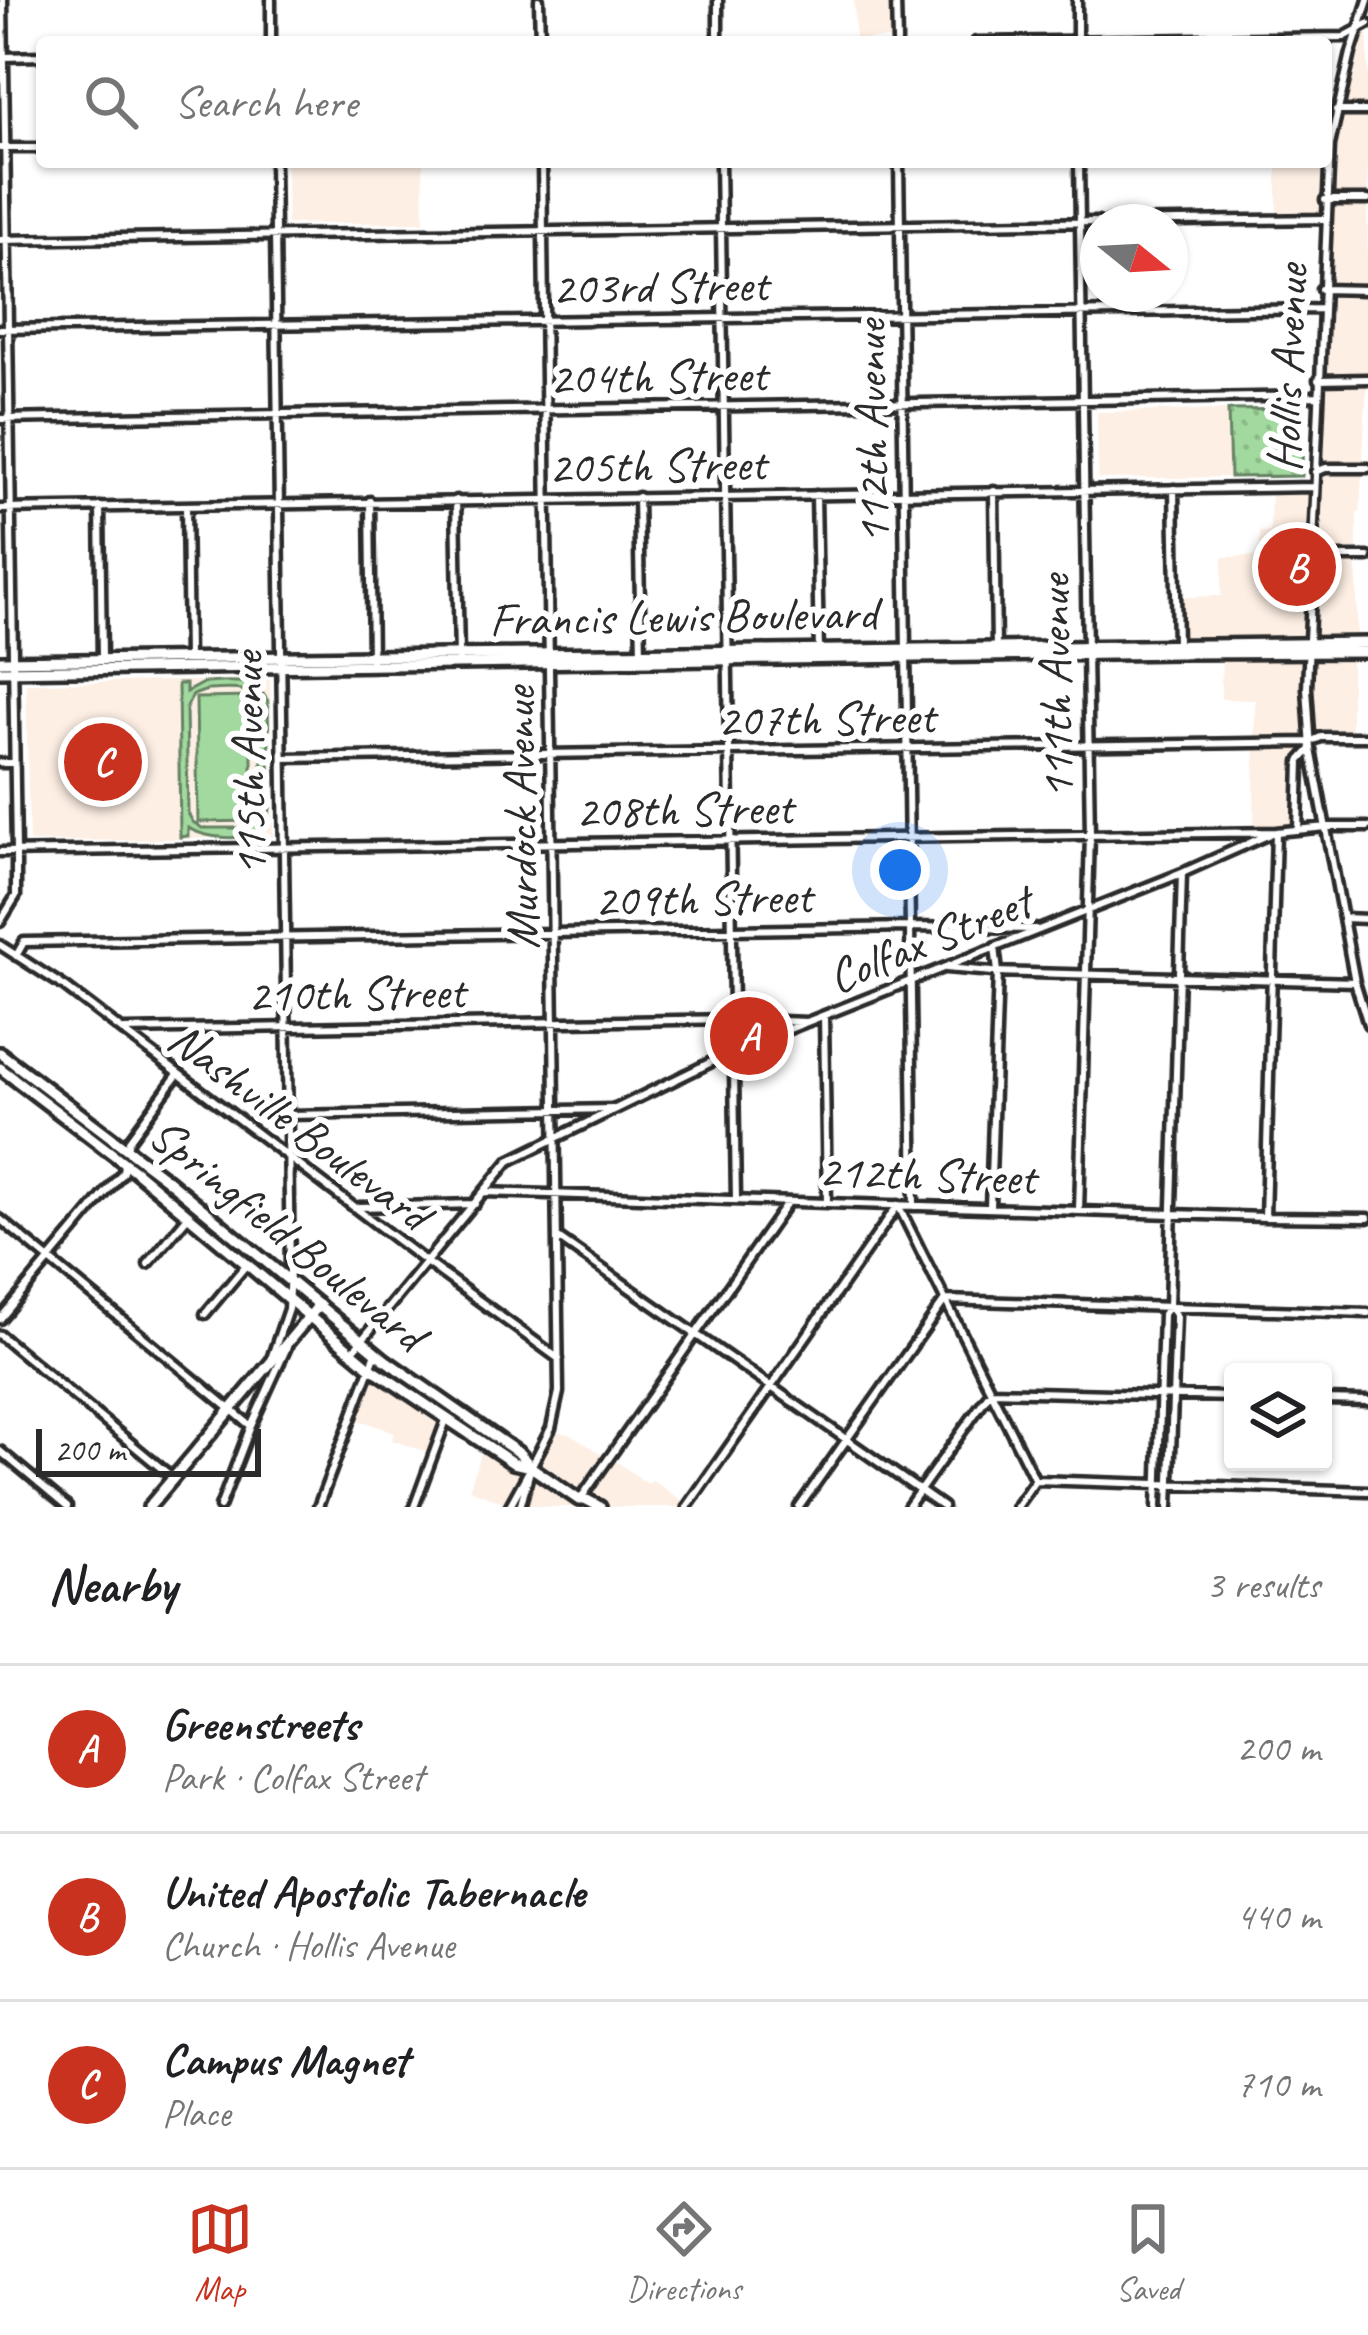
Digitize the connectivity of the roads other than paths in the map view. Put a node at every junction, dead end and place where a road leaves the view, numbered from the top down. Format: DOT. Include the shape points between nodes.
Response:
graph roads {
  1 [pos="3,0"];
  2 [pos="271,0"];
  3 [pos="539,0"];
  4 [pos="718,0"];
  5 [pos="896,0"];
  6 [pos="1076,0"];
  7 [pos="1368,0"];
  8 [pos="1368,24"];
  9 [pos="1358,30"];
  10 [pos="271,36"];
  11 [pos="540,36"];
  12 [pos="718,36"];
  13 [pos="897,36"];
  14 [pos="1077,36"];
  15 [pos="1332,37"];
  16 [pos="36,56"];
  17 [pos="2,57"];
  18 [pos="1336,111"];
  19 [pos="1368,111"];
  20 [pos="1332,121"];
  21 [pos="3,148"];
  22 [pos="36,148"];
  23 [pos="274,168"];
  24 [pos="542,168"];
  25 [pos="720,168"];
  26 [pos="899,168"];
  27 [pos="1079,168"];
  28 [pos="1327,168"];
  29 [pos="1325,200"];
  30 [pos="1368,200"];
  31 [pos="1324,219"];
  32 [pos="1188,221"];
  33 [pos="1080,222"];
  34 [pos="900,225"];
  35 [pos="721,228"];
  36 [pos="542,231"];
  37 [pos="275,236"];
  38 [pos="4,240"];
  39 [pos="1322,289"];
  40 [pos="1368,290"];
  41 [pos="1321,309"];
  42 [pos="1188,311"];
  43 [pos="1081,312"];
  44 [pos="901,315"];
  45 [pos="723,317"];
  46 [pos="544,320"];
  47 [pos="276,325"];
  48 [pos="5,329"];
  49 [pos="1368,379"];
  50 [pos="1318,380"];
  51 [pos="1318,397"];
  52 [pos="1083,401"];
  53 [pos="902,404"];
  54 [pos="724,407"];
  55 [pos="545,410"];
  56 [pos="278,414"];
  57 [pos="0,419"];
  58 [pos="10,419"];
  59 [pos="1368,468"];
  60 [pos="1315,472"];
  61 [pos="1314,487"];
  62 [pos="1174,489"];
  63 [pos="1084,490"];
  64 [pos="994,491"];
  65 [pos="904,493"];
  66 [pos="816,495"];
  67 [pos="725,496"];
  68 [pos="638,497"];
  69 [pos="547,499"];
  70 [pos="456,500"];
  71 [pos="370,502"];
  72 [pos="279,503"];
  73 [pos="186,506"];
  74 [pos="100,507"];
  75 [pos="0,508"];
  76 [pos="10,508"];
  77 [pos="1312,557"];
  78 [pos="1368,557"];
  79 [pos="1368,643"];
  80 [pos="1178,644"];
  81 [pos="1307,647"];
  82 [pos="1087,650"];
  83 [pos="996,651"];
  84 [pos="906,652"];
  85 [pos="1368,652"];
  86 [pos="819,654"];
  87 [pos="729,656"];
  88 [pos="641,657"];
  89 [pos="549,658"];
  90 [pos="459,659"];
  91 [pos="372,660"];
  92 [pos="0,661"];
  93 [pos="281,661"];
  94 [pos="188,663"];
  95 [pos="102,664"];
  96 [pos="14,666"];
  97 [pos="0,671"];
  98 [pos="1368,737"];
  99 [pos="1088,746"];
  100 [pos="1311,746"];
  101 [pos="908,749"];
  102 [pos="729,751"];
  103 [pos="551,754"];
  104 [pos="283,758"];
  105 [pos="0,763"];
  106 [pos="15,763"];
  107 [pos="1326,827"];
  108 [pos="1368,827"];
  109 [pos="1298,830"];
  110 [pos="1276,832"];
  111 [pos="1090,835"];
  112 [pos="909,838"];
  113 [pos="731,841"];
  114 [pos="552,844"];
  115 [pos="284,848"];
  116 [pos="0,852"];
  117 [pos="16,852"];
  118 [pos="1182,873"];
  119 [pos="1089,910"];
  120 [pos="1343,918"];
  121 [pos="1368,919"];
  122 [pos="0,922"];
  123 [pos="910,927"];
  124 [pos="1038,928"];
  125 [pos="732,930"];
  126 [pos="553,933"];
  127 [pos="285,937"];
  128 [pos="0,945"];
  129 [pos="995,947"];
  130 [pos="16,956"];
  131 [pos="942,968"];
  132 [pos="998,972"];
  133 [pos="1086,973"];
  134 [pos="1179,976"];
  135 [pos="1272,979"];
  136 [pos="911,981"];
  137 [pos="1355,982"];
  138 [pos="824,1016"];
  139 [pos="733,1019"];
  140 [pos="555,1022"];
  141 [pos="809,1022"];
  142 [pos="1368,1024"];
  143 [pos="286,1026"];
  144 [pos="120,1030"];
  145 [pos="734,1052"];
  146 [pos="0,1053"];
  147 [pos="0,1069"];
  148 [pos="178,1074"];
  149 [pos="616,1109"];
  150 [pos="555,1111"];
  151 [pos="288,1115"];
  152 [pos="555,1138"];
  153 [pos="127,1148"];
  154 [pos="288,1158"];
  155 [pos="124,1163"];
  156 [pos="483,1192"];
  157 [pos="557,1195"];
  158 [pos="736,1200"];
  159 [pos="788,1202"];
  160 [pos="827,1203"];
  161 [pos="475,1204"];
  162 [pos="898,1205"];
  163 [pos="914,1206"];
  164 [pos="356,1207"];
  165 [pos="990,1208"];
  166 [pos="1079,1210"];
  167 [pos="1172,1214"];
  168 [pos="189,1216"];
  169 [pos="1264,1217"];
  170 [pos="1368,1218"];
  171 [pos="0,1219"];
  172 [pos="558,1238"];
  173 [pos="50,1260"];
  174 [pos="426,1262"];
  175 [pos="148,1264"];
  176 [pos="247,1264"];
  177 [pos="289,1281"];
  178 [pos="288,1298"];
  179 [pos="945,1300"];
  180 [pos="319,1305"];
  181 [pos="1169,1306"];
  182 [pos="1368,1312"];
  183 [pos="205,1313"];
  184 [pos="310,1316"];
  185 [pos="0,1319"];
  186 [pos="698,1334"];
  187 [pos="0,1335"];
  188 [pos="291,1338"];
  189 [pos="361,1340"];
  190 [pos="352,1352"];
  191 [pos="376,1353"];
  192 [pos="559,1359"];
  193 [pos="270,1362"];
  194 [pos="370,1367"];
  195 [pos="772,1386"];
  196 [pos="991,1391"];
  197 [pos="1160,1395"];
  198 [pos="1173,1395"];
  199 [pos="1224,1397"];
  200 [pos="1332,1400"];
  201 [pos="1368,1401"];
  202 [pos="230,1409"];
  203 [pos="447,1419"];
  204 [pos="251,1426"];
  205 [pos="847,1439"];
  206 [pos="0,1451"];
  207 [pos="531,1467"];
  208 [pos="173,1478"];
  209 [pos="1035,1480"];
  210 [pos="1158,1485"];
  211 [pos="1170,1485"];
  212 [pos="920,1491"];
  213 [pos="1368,1491"];
  214 [pos="580,1503"];
  215 [pos="67,1507"];
  216 [pos="149,1507"];
  217 [pos="220,1507"];
  218 [pos="319,1507"];
  219 [pos="414,1507"];
  220 [pos="509,1507"];
  221 [pos="520,1507"];
  222 [pos="600,1507"];
  223 [pos="687,1507"];
  224 [pos="799,1507"];
  225 [pos="908,1507"];
  226 [pos="943,1507"];
  227 [pos="1016,1507"];
  228 [pos="1157,1507"];
  229 [pos="1169,1507"];
  1 -- 17 [label="street"];
  2 -- 10 [label="street"];
  3 -- 11 [label="street"];
  4 -- 12 [label="street"];
  5 -- 13 [label="street"];
  6 -- 14 [label="street"];
  7 -- 9 [label="street, Hollis Avenue"];
  8 -- 9 [label="street"];
  9 -- 15 [label="street"];
  9 -- 18 [label="street, Hollis Avenue"];
  16 -- 17 [label="street"];
  17 -- 21 [label="street"];
  18 -- 19 [label="street"];
  18 -- 20 [label="street, Hollis Avenue"];
  21 -- 22 [label="street"];
  21 -- 38 [label="street"];
  23 -- 37 [label="street, 115th Avenue"];
  24 -- 36 [label="street, Murdock Avenue"];
  25 -- 35 [label="street"];
  26 -- 34 [label="street, 112th Avenue"];
  27 -- 33 [label="street, 111th Avenue"];
  28 -- 29 [label="street, Hollis Avenue"];
  29 -- 30 [label="street"];
  29 -- 31 [label="street, Hollis Avenue"];
  31 -- 32 [label="street"];
  31 -- 39 [label="street, Hollis Avenue"];
  33 -- 34 [label="street"];
  34 -- 35 [label="street"];
  34 -- 44 [label="street, 112th Avenue"];
  35 -- 36 [label="street"];
  35 -- 45 [label="street"];
  36 -- 37 [label="street"];
  36 -- 46 [label="street, Murdock Avenue"];
  37 -- 38 [label="street"];
  37 -- 47 [label="street, 115th Avenue"];
  38 -- 48 [label="street"];
  39 -- 40 [label="street"];
  39 -- 41 [label="street, Hollis Avenue"];
  41 -- 42 [label="street, 203rd Street"];
  41 -- 50 [label="street, Hollis Avenue"];
  43 -- 44 [label="street, 203rd Street"];
  43 -- 52 [label="street, 111th Avenue"];
  44 -- 45 [label="street, 203rd Street"];
  44 -- 53 [label="street, 112th Avenue"];
  45 -- 46 [label="street, 203rd Street"];
  45 -- 54 [label="street"];
  46 -- 47 [label="street, 203rd Street"];
  46 -- 55 [label="street, Murdock Avenue"];
  47 -- 48 [label="street, 203rd Street"];
  47 -- 56 [label="street, 115th Avenue"];
  48 -- 58 [label="street"];
  49 -- 50 [label="street"];
  50 -- 51 [label="street, Hollis Avenue"];
  51 -- 52 [label="street, 204th Street"];
  51 -- 60 [label="street, Hollis Avenue"];
  52 -- 53 [label="street, 204th Street"];
  52 -- 63 [label="street, 111th Avenue"];
  53 -- 54 [label="street, 204th Street"];
  53 -- 65 [label="street, 112th Avenue"];
  54 -- 55 [label="street, 204th Street"];
  54 -- 67 [label="street"];
  55 -- 56 [label="street, 204th Street"];
  55 -- 69 [label="street, Murdock Avenue"];
  56 -- 58 [label="street, 204th Street"];
  56 -- 72 [label="street, 115th Avenue"];
  57 -- 58 [label="street, 204th Street"];
  58 -- 76 [label="street"];
  59 -- 60 [label="street"];
  60 -- 61 [label="street, Hollis Avenue"];
  61 -- 62 [label="street, 205th Street"];
  61 -- 77 [label="street, Hollis Avenue"];
  62 -- 63 [label="street, 205th Street"];
  62 -- 80 [label="street"];
  63 -- 64 [label="street, 205th Street"];
  63 -- 82 [label="street, 111th Avenue"];
  64 -- 65 [label="street, 205th Street"];
  64 -- 83 [label="street"];
  65 -- 66 [label="street, 205th Street"];
  65 -- 84 [label="street, 112th Avenue"];
  66 -- 67 [label="street, 205th Street"];
  66 -- 86 [label="street"];
  67 -- 68 [label="street, 205th Street"];
  67 -- 87 [label="street"];
  68 -- 69 [label="street, 205th Street"];
  68 -- 88 [label="street"];
  69 -- 70 [label="street, 205th Street"];
  69 -- 89 [label="street, Murdock Avenue"];
  70 -- 71 [label="street, 205th Street"];
  70 -- 90 [label="street"];
  71 -- 72 [label="street, 205th Street"];
  71 -- 91 [label="street"];
  72 -- 73 [label="street, 205th Street"];
  72 -- 93 [label="street, 115th Avenue"];
  73 -- 74 [label="street, 205th Street"];
  73 -- 94 [label="street"];
  74 -- 76 [label="street, 205th Street"];
  74 -- 95 [label="street"];
  75 -- 76 [label="street, 205th Street"];
  76 -- 96 [label="street"];
  77 -- 78 [label="street"];
  77 -- 81 [label="street, Hollis Avenue"];
  79 -- 81 [label="main road, Francis Lewis Boulevard"];
  80 -- 81 [label="main road, Francis Lewis Boulevard"];
  80 -- 82 [label="main road, Francis Lewis Boulevard"];
  81 -- 82 [label="main road, Francis Lewis Boulevard"];
  81 -- 85 [label="main road, Francis Lewis Boulevard"];
  81 -- 100 [label="street, Hollis Avenue"];
  82 -- 83 [label="main road, Francis Lewis Boulevard"];
  82 -- 99 [label="street, 111th Avenue"];
  83 -- 84 [label="main road, Francis Lewis Boulevard"];
  84 -- 86 [label="main road, Francis Lewis Boulevard"];
  84 -- 101 [label="street, 112th Avenue"];
  86 -- 87 [label="main road, Francis Lewis Boulevard"];
  87 -- 88 [label="main road, Francis Lewis Boulevard"];
  87 -- 102 [label="street"];
  88 -- 89 [label="main road, Francis Lewis Boulevard"];
  89 -- 90 [label="main road, Francis Lewis Boulevard"];
  89 -- 103 [label="street, Murdock Avenue"];
  90 -- 91 [label="main road, Francis Lewis Boulevard"];
  91 -- 93 [label="main road, Francis Lewis Boulevard"];
  92 -- 96 [label="main road, Francis Lewis Boulevard"];
  93 -- 94 [label="main road, Francis Lewis Boulevard"];
  93 -- 104 [label="street, 115th Avenue"];
  94 -- 95 [label="main road, Francis Lewis Boulevard"];
  95 -- 96 [label="main road, Francis Lewis Boulevard"];
  96 -- 97 [label="main road, Francis Lewis Boulevard"];
  96 -- 106 [label="street"];
  98 -- 100 [label="street, 207th Street" via="1321,737"];
  99 -- 100 [label="street, 207th Street"];
  99 -- 101 [label="street, 207th Street"];
  99 -- 111 [label="street, 111th Avenue"];
  100 -- 107 [label="street, Hollis Avenue"];
  100 -- 109 [label="street" via="1300,760"];
  101 -- 102 [label="street, 207th Street"];
  101 -- 112 [label="street, 112th Avenue"];
  102 -- 103 [label="street, 207th Street"];
  102 -- 113 [label="street"];
  103 -- 104 [label="street, 207th Street"];
  103 -- 114 [label="street, Murdock Avenue"];
  104 -- 115 [label="street, 115th Avenue"];
  105 -- 106 [label="street"];
  106 -- 117 [label="street"];
  107 -- 108 [label="street, 208th Street"];
  107 -- 109 [label="street, 208th Street"];
  107 -- 120 [label="street, Hollis Avenue"];
  109 -- 110 [label="street, 208th Street"];
  110 -- 111 [label="street, 208th Street"];
  110 -- 118 [label="street, Colfax Street"];
  110 -- 135 [label="street"];
  111 -- 112 [label="street, 208th Street"];
  111 -- 119 [label="street, 111th Avenue"];
  112 -- 113 [label="street, 208th Street"];
  112 -- 123 [label="street, 112th Avenue"];
  113 -- 114 [label="street, 208th Street"];
  113 -- 125 [label="street"];
  114 -- 115 [label="street, 208th Street"];
  114 -- 126 [label="street, Murdock Avenue"];
  115 -- 117 [label="street, 208th Street"];
  115 -- 127 [label="street, 115th Avenue"];
  116 -- 117 [label="street, 208th Street"];
  117 -- 122 [label="street" via="16,896"];
  118 -- 119 [label="street, Colfax Street"];
  118 -- 134 [label="street"];
  119 -- 124 [label="street, Colfax Street"];
  119 -- 133 [label="street, 111th Avenue"];
  120 -- 121 [label="street"];
  120 -- 137 [label="street, Hollis Avenue"];
  123 -- 124 [label="street, 209th Street"];
  123 -- 125 [label="street, 209th Street"];
  123 -- 136 [label="street, 112th Avenue"];
  124 -- 129 [label="street, Colfax Street"];
  125 -- 126 [label="street, 209th Street"];
  125 -- 139 [label="street"];
  126 -- 127 [label="street, 209th Street"];
  126 -- 140 [label="street, Murdock Avenue"];
  127 -- 130 [label="street, 209th Street" via="24,942"];
  127 -- 143 [label="street, 115th Avenue"];
  128 -- 130 [label="street, Nashville Boulevard"];
  129 -- 131 [label="street, Colfax Street"];
  129 -- 132 [label="street"];
  130 -- 144 [label="street, Nashville Boulevard"];
  131 -- 132 [label="street"];
  131 -- 136 [label="street, Colfax Street"];
  132 -- 133 [label="street"];
  132 -- 165 [label="street"];
  133 -- 134 [label="street"];
  133 -- 166 [label="street, 111th Avenue"];
  134 -- 135 [label="street"];
  134 -- 167 [label="street"];
  135 -- 137 [label="street"];
  135 -- 169 [label="street"];
  136 -- 138 [label="street, Colfax Street"];
  136 -- 163 [label="street, 112th Avenue"];
  137 -- 142 [label="street, Hollis Avenue"];
  138 -- 141 [label="street, Colfax Street"];
  138 -- 160 [label="street"];
  139 -- 140 [label="street, 210th Street"];
  139 -- 141 [label="street, 210th Street"];
  139 -- 145 [label="street"];
  140 -- 143 [label="street, 210th Street"];
  140 -- 150 [label="street, Murdock Avenue"];
  141 -- 145 [label="street, Colfax Street"];
  143 -- 144 [label="street, 210th Street"];
  143 -- 151 [label="street, 115th Avenue"];
  144 -- 148 [label="street, Nashville Boulevard"];
  145 -- 149 [label="street, Colfax Street"];
  145 -- 158 [label="street"];
  146 -- 153 [label="main road, Springfield Boulevard"];
  147 -- 155 [label="main road, Springfield Boulevard"];
  148 -- 153 [label="street"];
  148 -- 154 [label="street, Nashville Boulevard"];
  149 -- 150 [label="street"];
  149 -- 152 [label="street, Colfax Street"];
  150 -- 151 [label="street"];
  150 -- 152 [label="street, Murdock Avenue"];
  151 -- 154 [label="street, 115th Avenue"];
  152 -- 156 [label="street, Colfax Street" via="508,1161"];
  152 -- 157 [label="street, Murdock Avenue"];
  153 -- 155 [label="street"];
  153 -- 177 [label="main road, Springfield Boulevard"];
  154 -- 164 [label="street, Nashville Boulevard"];
  154 -- 177 [label="street, 115th Avenue"];
  155 -- 168 [label="main road, Springfield Boulevard"];
  155 -- 173 [label="street"];
  156 -- 157 [label="street, 212th Street"];
  156 -- 161 [label="street, Colfax Street"];
  157 -- 158 [label="street, 212th Street"];
  157 -- 172 [label="street, Murdock Avenue"];
  158 -- 159 [label="street, 212th Street"];
  159 -- 160 [label="street, 212th Street"];
  159 -- 186 [label="street"];
  160 -- 162 [label="street, 212th Street"];
  161 -- 164 [label="street"];
  161 -- 174 [label="street, Colfax Street"];
  162 -- 163 [label="street, 212th Street"];
  162 -- 179 [label="street"];
  162 -- 195 [label="street"];
  163 -- 165 [label="street, 212th Street"];
  164 -- 174 [label="street, Nashville Boulevard"];
  165 -- 166 [label="street, 212th Street"];
  166 -- 167 [label="street, 212th Street"];
  167 -- 169 [label="street, 212th Street"];
  167 -- 181 [label="street"];
  168 -- 175 [label="street"];
  168 -- 176 [label="main road, Springfield Boulevard"];
  169 -- 170 [label="street, 212th Street"];
  171 -- 173 [label="street"];
  172 -- 186 [label="street"];
  172 -- 192 [label="street, Murdock Avenue"];
  173 -- 185 [label="street"];
  173 -- 202 [label="street"];
  174 -- 189 [label="street, Colfax Street"];
  174 -- 192 [label="street, Nashville Boulevard"];
  176 -- 178 [label="main road, Springfield Boulevard"];
  176 -- 183 [label="street"];
  177 -- 178 [label="street, 115th Avenue"];
  177 -- 180 [label="main road, Springfield Boulevard"];
  178 -- 184 [label="main road, Springfield Boulevard"];
  178 -- 193 [label="street, 115th Avenue"];
  179 -- 181 [label="street"];
  179 -- 196 [label="street"];
  179 -- 205 [label="street"];
  180 -- 184 [label="main road, 115th Avenue"];
  180 -- 189 [label="main road, Springfield Boulevard"];
  181 -- 182 [label="street"];
  181 -- 197 [label="street"];
  181 -- 198 [label="street" via="1176,1316"];
  184 -- 188 [label="main road, 115th Avenue"];
  184 -- 190 [label="main road, Springfield Boulevard"];
  186 -- 195 [label="street"];
  186 -- 214 [label="street"];
  187 -- 208 [label="street"];
  188 -- 193 [label="main road, 115th Avenue"];
  188 -- 204 [label="street"];
  189 -- 190 [label="street, Colfax Street"];
  189 -- 191 [label="main road, Springfield Boulevard"];
  190 -- 194 [label="main road, Springfield Boulevard"];
  191 -- 194 [label="street"];
  191 -- 207 [label="main road, Springfield Boulevard"];
  192 -- 207 [label="street, Murdock Avenue" via="556,1416"];
  193 -- 202 [label="main road, 115th Avenue"];
  194 -- 203 [label="main road, Springfield Boulevard"];
  194 -- 218 [label="street"];
  195 -- 205 [label="street"];
  195 -- 223 [label="street"];
  196 -- 197 [label="street"];
  196 -- 209 [label="street"];
  196 -- 212 [label="street"];
  197 -- 198 [label="street"];
  197 -- 210 [label="street"];
  198 -- 199 [label="street"];
  198 -- 211 [label="street"];
  200 -- 201 [label="street"];
  202 -- 204 [label="street"];
  202 -- 208 [label="main road, 115th Avenue"];
  203 -- 207 [label="main road, Springfield Boulevard"];
  203 -- 219 [label="street"];
  204 -- 217 [label="street"];
  205 -- 212 [label="street"];
  205 -- 224 [label="street"];
  206 -- 215 [label="street"];
  207 -- 214 [label="main road, Springfield Boulevard"];
  207 -- 220 [label="street, Murdock Avenue"];
  207 -- 221 [label="street, Murdock Avenue"];
  208 -- 216 [label="main road, 115th Avenue"];
  209 -- 210 [label="street"];
  209 -- 227 [label="street"];
  210 -- 211 [label="street"];
  210 -- 228 [label="street"];
  211 -- 213 [label="street"];
  211 -- 229 [label="street"];
  212 -- 225 [label="street"];
  212 -- 226 [label="street"];
  214 -- 222 [label="main road, Springfield Boulevard"];
}
